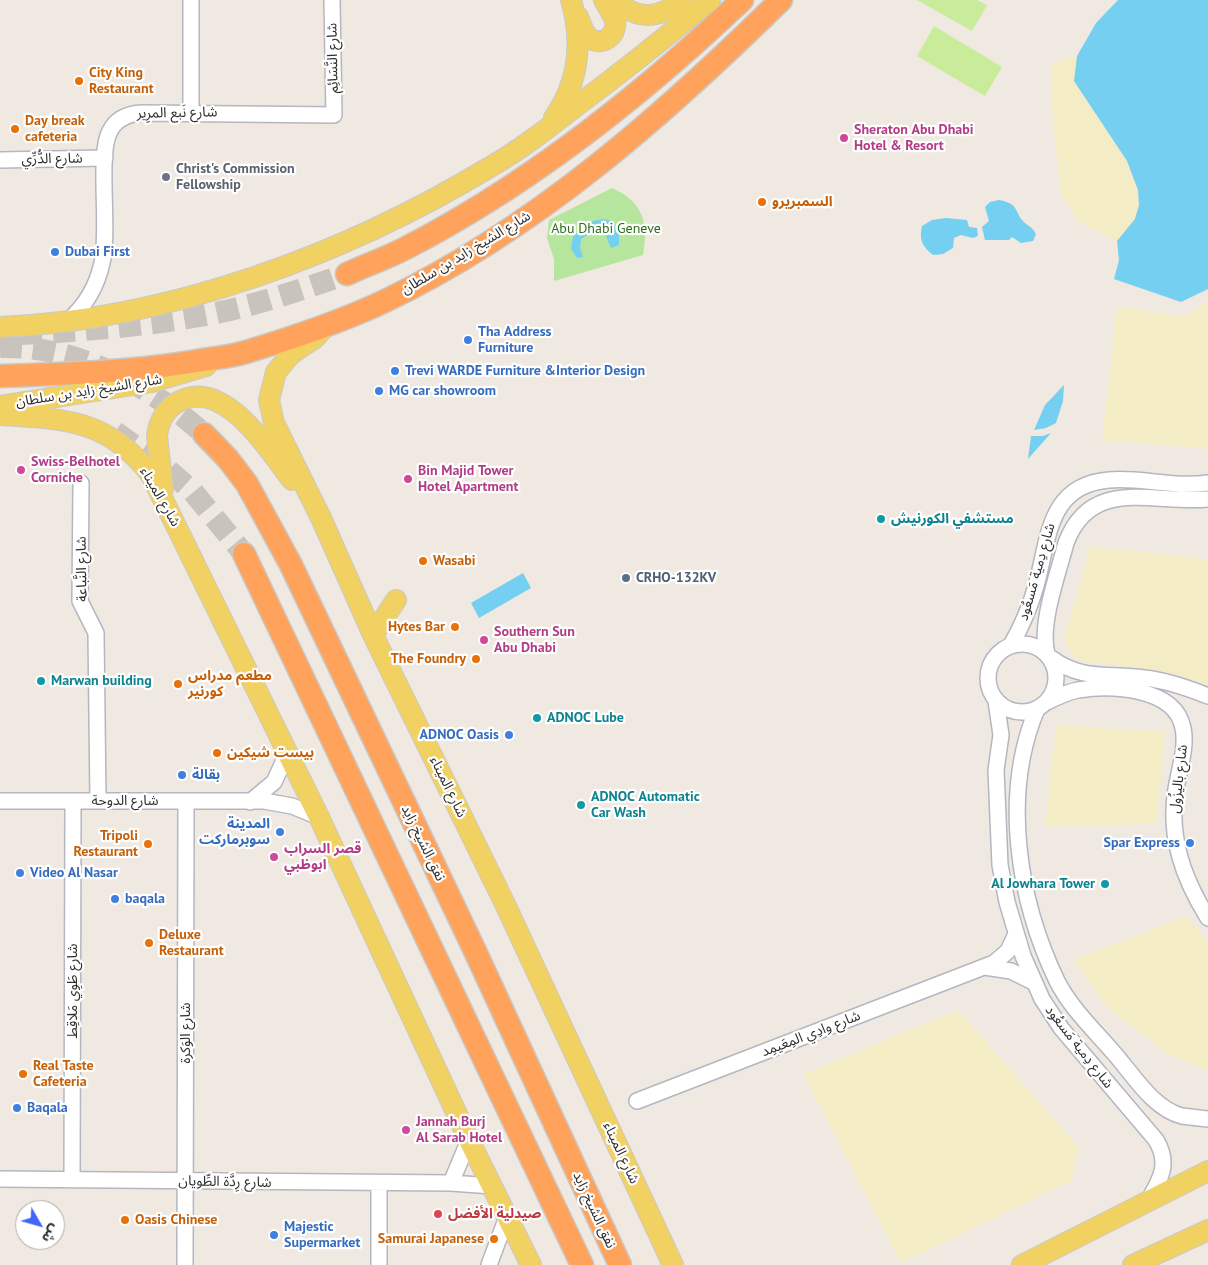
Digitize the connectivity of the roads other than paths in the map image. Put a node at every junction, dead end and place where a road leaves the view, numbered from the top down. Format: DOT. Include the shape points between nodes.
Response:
graph roads {
  1 [pos="191,0"];
  2 [pos="332,0"];
  3 [pos="604,0"];
  4 [pos="614,0"];
  5 [pos="682,0"];
  6 [pos="710,0"];
  7 [pos="742,0"];
  8 [pos="781,0"];
  9 [pos="571,1"];
  10 [pos="198,112"];
  11 [pos="334,116"];
  12 [pos="541,133"];
  13 [pos="105,158"];
  14 [pos="0,160"];
  15 [pos="347,274"];
  16 [pos="68,322"];
  17 [pos="328,323"];
  18 [pos="0,327"];
  19 [pos="244,352"];
  20 [pos="0,376"];
  21 [pos="0,406"];
  22 [pos="0,415"];
  23 [pos="204,434"];
  24 [pos="81,483"];
  25 [pos="1208,483"];
  26 [pos="1208,499"];
  27 [pos="165,501"];
  28 [pos="320,518"];
  29 [pos="244,554"];
  30 [pos="396,600"];
  31 [pos="373,635"];
  32 [pos="1011,645"];
  33 [pos="1049,656"];
  34 [pos="1208,696"];
  35 [pos="996,701"];
  36 [pos="1042,706"];
  37 [pos="287,754"];
  38 [pos="0,801"];
  39 [pos="73,801"];
  40 [pos="98,801"];
  41 [pos="186,802"];
  42 [pos="250,802"];
  43 [pos="319,817"];
  44 [pos="1208,918"];
  45 [pos="1016,934"];
  46 [pos="985,967"];
  47 [pos="1035,983"];
  48 [pos="1148,1093"];
  49 [pos="637,1101"];
  50 [pos="1128,1107"];
  51 [pos="1208,1119"];
  52 [pos="469,1140"];
  53 [pos="1208,1171"];
  54 [pos="0,1179"];
  55 [pos="72,1180"];
  56 [pos="186,1182"];
  57 [pos="379,1184"];
  58 [pos="451,1184"];
  59 [pos="492,1186"];
  60 [pos="1148,1201"];
  61 [pos="507,1217"];
  62 [pos="1208,1230"];
  63 [pos="185,1265"];
  64 [pos="379,1265"];
  65 [pos="490,1265"];
  66 [pos="531,1265"];
  67 [pos="582,1265"];
  68 [pos="620,1265"];
  69 [pos="673,1265"];
  70 [pos="1022,1265"];
  71 [pos="1133,1265"];
  1 -- 10 [label="street"];
  2 -- 11 [label="street, شارع النَّسَائِم"];
  3 -- 9 [label="main road" via="615,25 612,34 600,41 586,36"];
  4 -- 5 [label="main road" via="630,12 644,16 663,12"];
  6 -- 12 [label="main road"];
  7 -- 15 [label="highway" via="647,85 517,182 405,248"];
  8 -- 17 [label="highway, شارع الشيخ زايد بن سلطان" via="667,106 530,216 384,302"];
  9 -- 12 [label="main road" via="578,32 577,65 560,108"];
  10 -- 11 [label="street, شارع نَبع المرِير"];
  10 -- 13 [label="street, شارع نَبع المرِير" via="141,113 122,118 109,132"];
  12 -- 16 [label="main road" via="492,166 428,202 323,251 176,300"];
  13 -- 14 [label="street, شارع الدُّرِّي"];
  13 -- 16 [label="street, شارع نَبع المرِير" via="106,230 102,265 91,294"];
  16 -- 18 [label="main road"];
  17 -- 19 [label="highway, شارع الشيخ زايد بن سلطان"];
  17 -- 28 [label="main road, شارع الميناء" via="315,338 283,362 272,381 269,400 274,423"];
  19 -- 20 [label="highway" via="166,366"];
  19 -- 21 [label="main road, شارع الشيخ زايد بن سلطان" via="188,373 152,382"];
  22 -- 27 [label="main road, شارع الميناء" via="58,418 91,426 132,454 151,474"];
  23 -- 68 [label="highway, نفق الشيخ زايد" via="247,484 292,565"];
  24 -- 40 [label="street, شارع النَّباعة" via="80,601 96,633"];
  25 -- 32 [label="street, شارع دِمية مَسعُود" via="1167,484 1111,479 1088,485 1070,496 1051,520 1031,601"];
  26 -- 33 [label="street, شارع دِمية مَسعُود" via="1119,497 1099,503 1082,516 1069,533 1045,627 1044,644"];
  27 -- 28 [label="main road" via="156,436 158,428 170,408 197,396 225,405 243,419"];
  27 -- 37 [label="main road, شارع الميناء"];
  28 -- 31 [label="main road, شارع الميناء"];
  29 -- 67 [label="highway"];
  30 -- 31 [label="main road"];
  31 -- 69 [label="main road, شارع الميناء" via="505,904"];
  32 -- 33 [label="street" via="1026,644"];
  32 -- 35 [label="street" via="999,652 989,669 989,689"];
  33 -- 34 [label="street" via="1072,672 1146,678"];
  33 -- 36 [label="street" via="1056,669 1056,681 1053,692"];
  35 -- 36 [label="street" via="1012,711 1025,713"];
  35 -- 45 [label="street, شارع دِمية مَسعُود" via="1001,736 996,770 1000,865"];
  36 -- 44 [label="street, شارع باليزُول" via="1078,690 1119,690 1151,694 1174,710 1183,729 1184,742 1175,796 1176,847 1183,872"];
  36 -- 48 [label="street, شارع دِمية مَسعُود" via="1024,749 1018,813 1021,867 1031,911 1062,989"];
  37 -- 42 [label="street" via="274,782"];
  37 -- 43 [label="main road, شارع الميناء"];
  38 -- 39 [label="street, شارع الدوحة"];
  39 -- 40 [label="street, شارع الدوحة"];
  39 -- 55 [label="street, شارع طَوِي مَلاقِط"];
  40 -- 41 [label="street, شارع الدوحة"];
  41 -- 42 [label="street, شارع الدوحة"];
  41 -- 56 [label="street, شارع الوَكرة"];
  42 -- 43 [label="street, شارع الدوحة" via="292,806"];
  43 -- 52 [label="main road, شارع الميناء"];
  45 -- 46 [label="street, شارع وادِي المِعَيمِد" via="1002,958"];
  45 -- 47 [label="street, شارع دِمية مَسعُود"];
  46 -- 47 [label="street" via="1010,971"];
  46 -- 49 [label="street, شارع وادِي المِعَيمِد"];
  47 -- 50 [label="street, شارع دِمية مَسعُود" via="1061,1028"];
  48 -- 50 [label="street" via="1139,1106"];
  48 -- 51 [label="street, شارع دِمية مَسعُود" via="1181,1116"];
  50 -- 60 [label="street, شارع دِمية مَسعُود" via="1156,1140 1164,1159 1161,1180"];
  52 -- 58 [label="street"];
  52 -- 59 [label="main road, شارع الميناء"];
  53 -- 60 [label="main road"];
  54 -- 55 [label="street, شارع رِدَّة الطِّويان"];
  55 -- 56 [label="street, شارع رِدَّة الطِّويان"];
  56 -- 57 [label="street, شارع رِدَّة الطِّويان"];
  56 -- 63 [label="street, شارع الوَكرة"];
  57 -- 58 [label="street, شارع رِدَّة الطِّويان"];
  57 -- 64 [label="street"];
  58 -- 59 [label="street, شارع رِدَّة الطِّويان"];
  59 -- 61 [label="main road, شارع الميناء"];
  60 -- 70 [label="main road"];
  61 -- 65 [label="street"];
  61 -- 66 [label="main road, شارع الميناء"];
  62 -- 71 [label="main road"];
}
